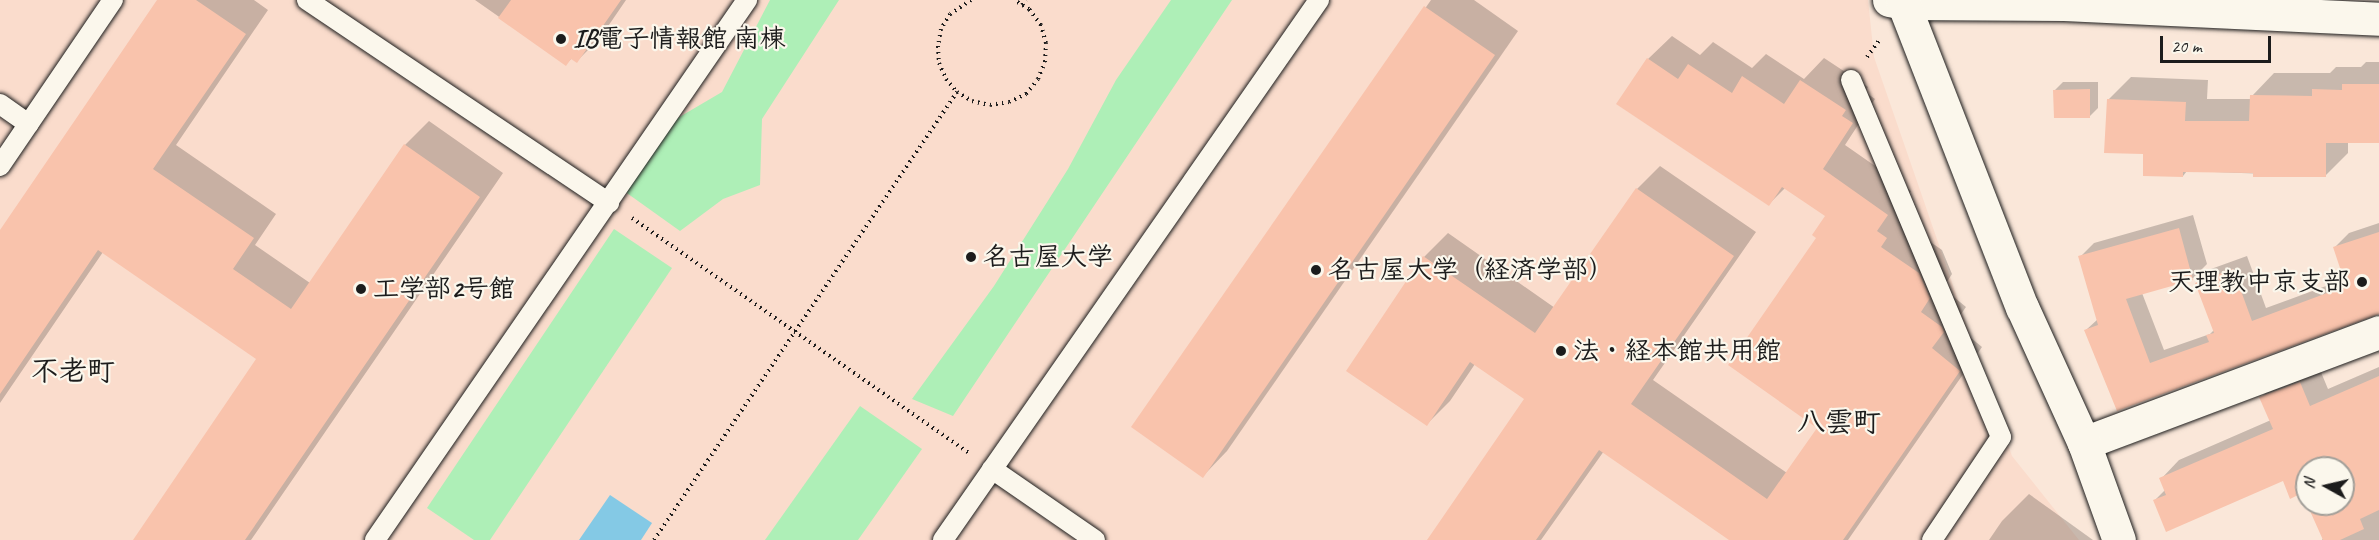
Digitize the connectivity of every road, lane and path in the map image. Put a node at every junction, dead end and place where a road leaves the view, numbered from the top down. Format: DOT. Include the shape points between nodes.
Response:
graph roads {
  1 [pos="113,0"];
  2 [pos="306,0"];
  3 [pos="747,0"];
  4 [pos="971,0"];
  5 [pos="1014,0"];
  6 [pos="1026,0"];
  7 [pos="1319,0"];
  8 [pos="1898,1"];
  9 [pos="1022,5"];
  10 [pos="2379,19"];
  11 [pos="1851,80"];
  12 [pos="957,92"];
  13 [pos="0,104"];
  14 [pos="28,124"];
  15 [pos="0,166"];
  16 [pos="609,202"];
  17 [pos="2379,332"];
  18 [pos="796,333"];
  19 [pos="2084,443"];
  20 [pos="992,470"];
  21 [pos="375,540"];
  22 [pos="654,540"];
  23 [pos="943,540"];
  24 [pos="1095,540"];
  25 [pos="1932,540"];
  26 [pos="2119,540"];
  1 -- 14 [label="lane"];
  2 -- 16 [label="lane"];
  3 -- 16 [label="lane"];
  4 -- 12 [label="path" via="950,14 941,29 938,46 939,63"];
  5 -- 9 [label="path"];
  6 -- 9 [label="path"];
  7 -- 20 [label="lane"];
  8 -- 10 [label="street" via="2064,4"];
  8 -- 19 [label="street" via="2022,307"];
  9 -- 12 [label="path" via="1041,25 1046,43 1045,62 1038,80 1026,94 990,105"];
  11 -- 25 [label="lane" via="2001,436"];
  12 -- 18 [label="path"];
  13 -- 14 [label="lane"];
  14 -- 15 [label="lane"];
  16 -- 18 [label="path"];
  16 -- 21 [label="lane"];
  17 -- 19 [label="street"];
  18 -- 20 [label="path"];
  18 -- 22 [label="path"];
  19 -- 26 [label="street"];
  20 -- 23 [label="lane"];
  20 -- 24 [label="lane"];
}
